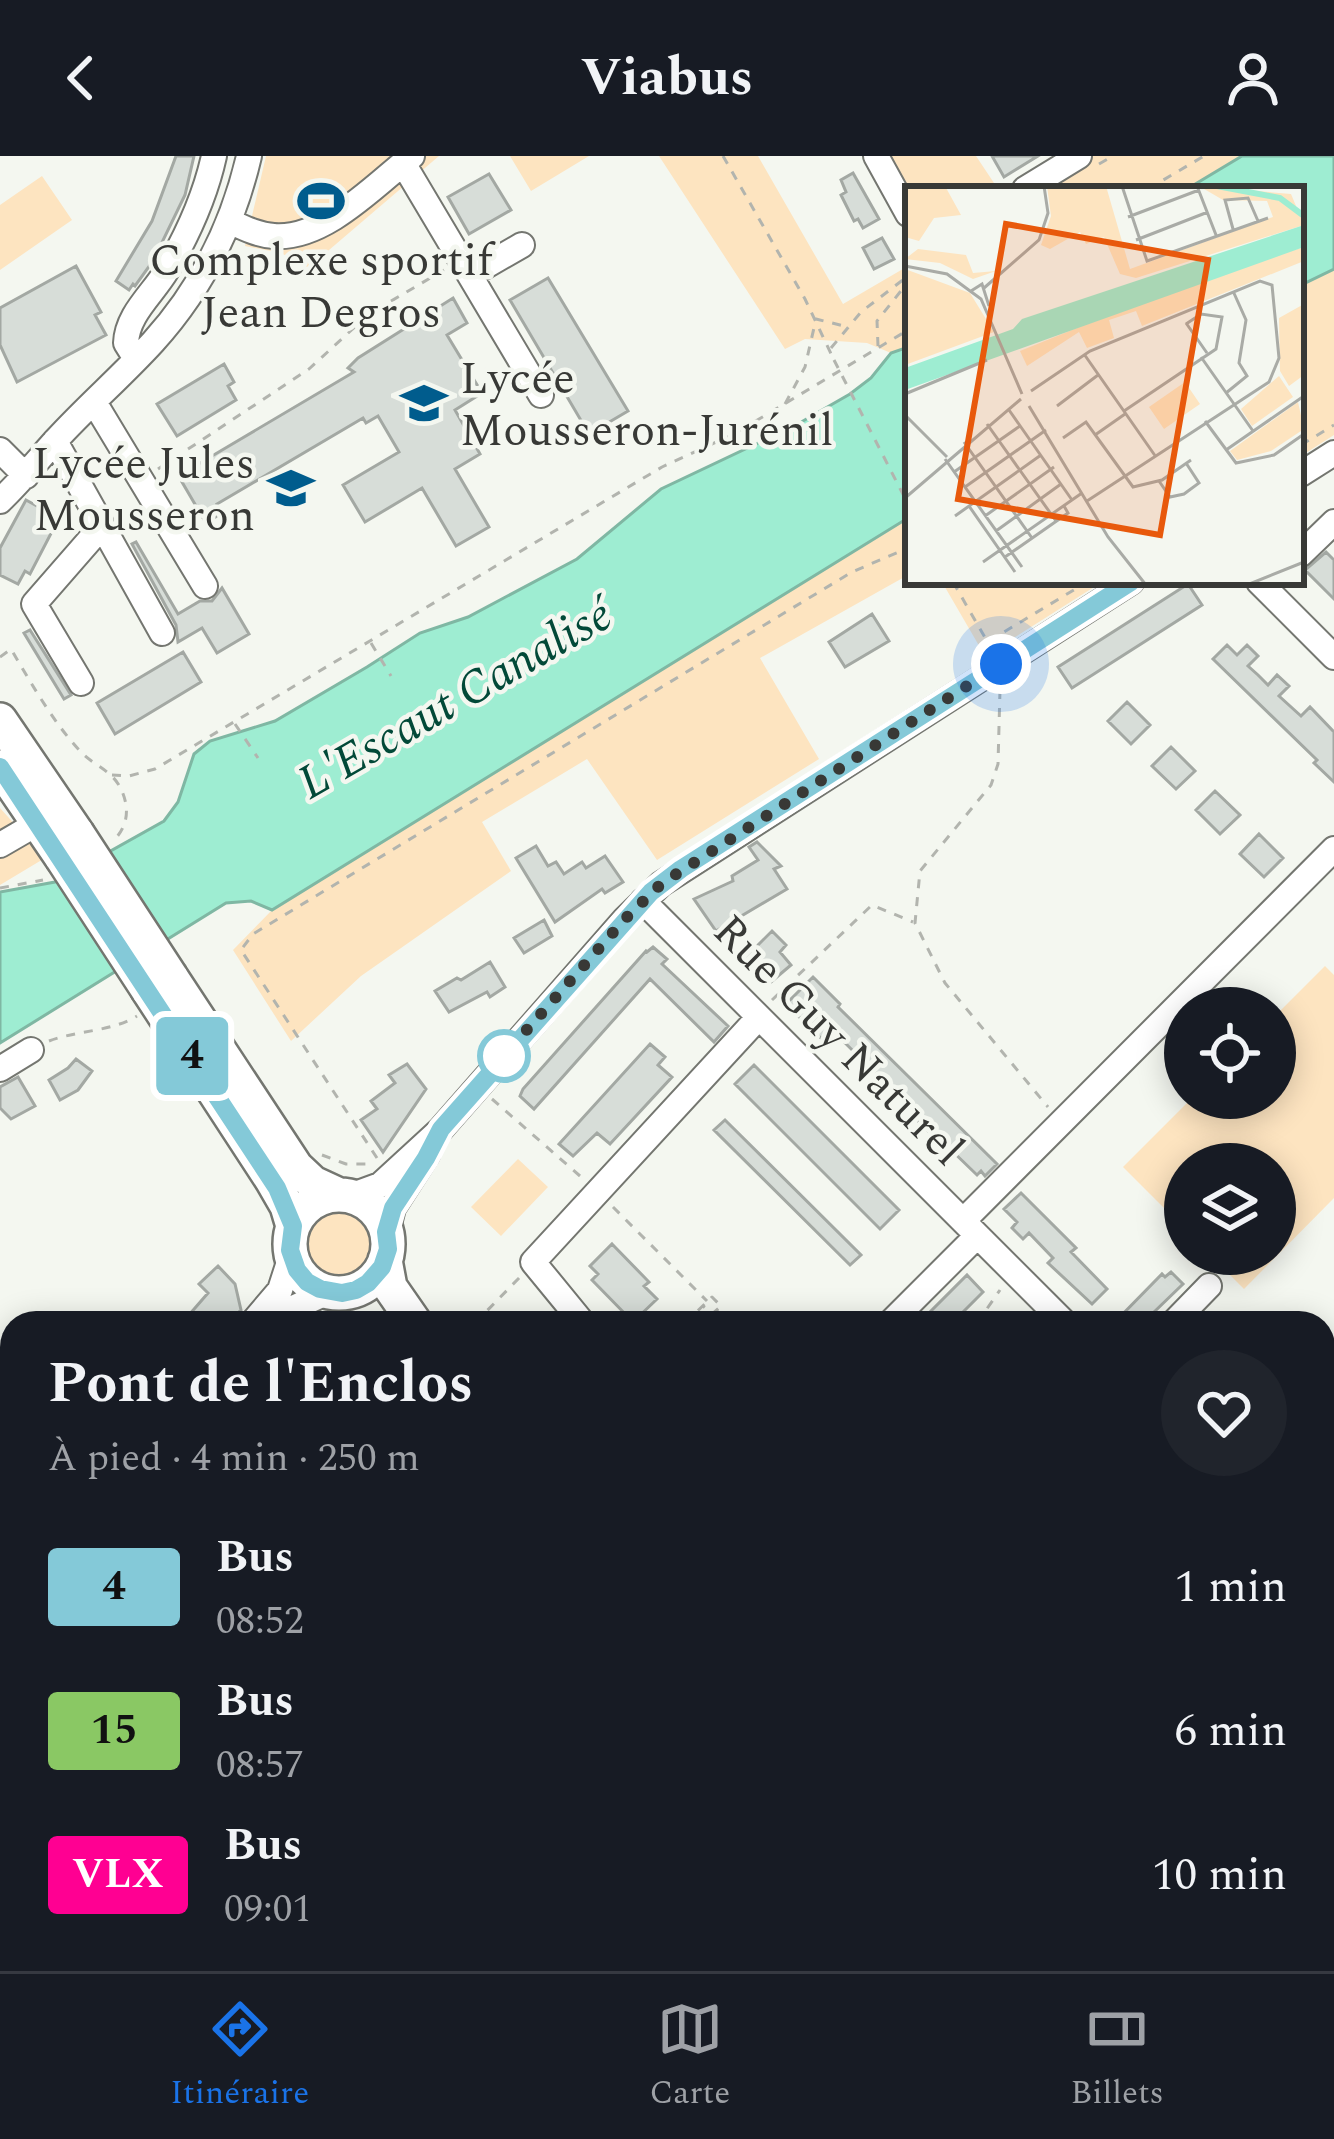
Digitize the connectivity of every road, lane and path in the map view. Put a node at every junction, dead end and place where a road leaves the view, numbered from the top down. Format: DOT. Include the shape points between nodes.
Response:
graph roads {
  1 [pos="214,156"];
  2 [pos="249,156"];
  3 [pos="723,156"];
  4 [pos="876,156"];
  5 [pos="1079,156"];
  6 [pos="1204,156"];
  7 [pos="407,159"];
  8 [pos="1029,186"];
  9 [pos="1153,186"];
  10 [pos="905,209"];
  11 [pos="229,220"];
  12 [pos="522,245"];
  13 [pos="465,268"];
  14 [pos="905,281"];
  15 [pos="905,283"];
  16 [pos="816,320"];
  17 [pos="848,327"];
  18 [pos="905,332"];
  19 [pos="879,348"];
  20 [pos="830,350"];
  21 [pos="136,359"];
  22 [pos="541,395"];
  23 [pos="94,402"];
  24 [pos="784,406"];
  25 [pos="1334,425"];
  26 [pos="55,441"];
  27 [pos="1304,443"];
  28 [pos="1334,453"];
  29 [pos="11,468"];
  30 [pos="1304,472"];
  31 [pos="141,479"];
  32 [pos="905,498"];
  33 [pos="0,501"];
  34 [pos="1334,522"];
  35 [pos="102,526"];
  36 [pos="905,549"];
  37 [pos="1304,551"];
  38 [pos="955,585"];
  39 [pos="1082,585"];
  40 [pos="1126,585"];
  41 [pos="1267,585"];
  42 [pos="205,586"];
  43 [pos="162,633"];
  44 [pos="370,641"];
  45 [pos="1334,656"];
  46 [pos="1001,664"];
  47 [pos="391,676"];
  48 [pos="81,683"];
  49 [pos="0,720"];
  50 [pos="234,722"];
  51 [pos="258,758"];
  52 [pos="0,766"];
  53 [pos="112,775"];
  54 [pos="38,823"];
  55 [pos="0,844"];
  56 [pos="69,845"];
  57 [pos="1334,849"];
  58 [pos="643,901"];
  59 [pos="915,922"];
  60 [pos="156,992"];
  61 [pos="759,1017"];
  62 [pos="31,1050"];
  63 [pos="0,1069"];
  64 [pos="1061,1123"];
  65 [pos="441,1129"];
  66 [pos="322,1155"];
  67 [pos="344,1195"];
  68 [pos="970,1229"];
  69 [pos="292,1241"];
  70 [pos="386,1246"];
  71 [pos="533,1262"];
  72 [pos="1012,1271"];
  73 [pos="1209,1286"];
  74 [pos="700,1294"];
  75 [pos="705,1303"];
  76 [pos="360,1308"];
  77 [pos="716,1310"];
  78 [pos="263,1311"];
  79 [pos="407,1311"];
  80 [pos="486,1311"];
  81 [pos="573,1311"];
  82 [pos="697,1311"];
  83 [pos="710,1311"];
  84 [pos="900,1311"];
  85 [pos="985,1311"];
  86 [pos="1054,1311"];
  87 [pos="1185,1311"];
  1 -- 21 [label="street" via="190,226 130,323 126,344"];
  2 -- 11 [label="street"];
  3 -- 16 [label="path"];
  4 -- 10 [label="street"];
  5 -- 8 [label="street"];
  6 -- 9 [label="path"];
  7 -- 11 [label="street" via="303,233 270,236"];
  7 -- 13 [label="street"];
  11 -- 21 [label="street" via="188,298"];
  12 -- 13 [label="street"];
  13 -- 22 [label="street"];
  13 -- 31 [label="path" via="370,314 309,369"];
  14 -- 17 [label="path"];
  15 -- 19 [label="path" via="877,321"];
  16 -- 17 [label="path"];
  16 -- 20 [label="path"];
  16 -- 24 [label="path" via="805,367"];
  17 -- 20 [label="path"];
  18 -- 19 [label="path"];
  19 -- 24 [label="path"];
  20 -- 32 [label="path, bridge"];
  21 -- 23 [label="street"];
  23 -- 26 [label="street"];
  23 -- 31 [label="street"];
  24 -- 44 [label="path" via="662,467"];
  25 -- 27 [label="path"];
  26 -- 29 [label="street"];
  26 -- 35 [label="street"];
  28 -- 30 [label="street"];
  29 -- 33 [label="street"];
  31 -- 42 [label="street"];
  34 -- 37 [label="street"];
  35 -- 43 [label="street"];
  35 -- 48 [label="street" via="34,604"];
  36 -- 66 [label="path" via="852,572 253,934 241,950 380,1163"];
  38 -- 39 [label="path" via="988,642"];
  40 -- 46 [label="street"];
  41 -- 45 [label="street"];
  44 -- 47 [label="path"];
  44 -- 50 [label="path"];
  46 -- 58 [label="street"];
  46 -- 59 [label="path" via="991,785 920,871"];
  49 -- 56 [label="main road"];
  50 -- 51 [label="path"];
  50 -- 53 [label="path" via="146,773"];
  52 -- 54 [label="main road"];
  54 -- 55 [label="street"];
  54 -- 56 [label="main road"];
  56 -- 60 [label="main road, bridge"];
  57 -- 64 [label="street"];
  58 -- 61 [label="street, Rue Guy Naturel"];
  58 -- 65 [label="street"];
  59 -- 61 [label="path" via="872,905"];
  59 -- 64 [label="path" via="945,983"];
  60 -- 62 [label="path" via="122,1024"];
  60 -- 67 [label="main road" via="296,1167"];
  60 -- 69 [label="main road" via="277,1188"];
  61 -- 68 [label="street, Rue Guy Naturel"];
  61 -- 71 [label="street"];
  62 -- 63 [label="street"];
  64 -- 68 [label="street"];
  65 -- 67 [label="street" via="380,1185"];
  65 -- 70 [label="street" via="393,1208"];
  67 -- 69 [label="main road" via="311,1203"];
  67 -- 70 [label="main road" via="373,1209"];
  68 -- 72 [label="street, Rue Guy Naturel"];
  68 -- 84 [label="street"];
  69 -- 76 [label="main road" via="302,1276"];
  69 -- 78 [label="street" via="277,1296"];
  70 -- 76 [label="main road"];
  70 -- 79 [label="main road" via="390,1287"];
  71 -- 80 [label="path"];
  71 -- 81 [label="street"];
  72 -- 85 [label="path"];
  72 -- 86 [label="street, Rue Guy Naturel"];
  73 -- 87 [label="street"];
  74 -- 75 [label="path"];
  75 -- 77 [label="path" via="712,1297"];
  75 -- 82 [label="path"];
  75 -- 83 [label="path"];
}
